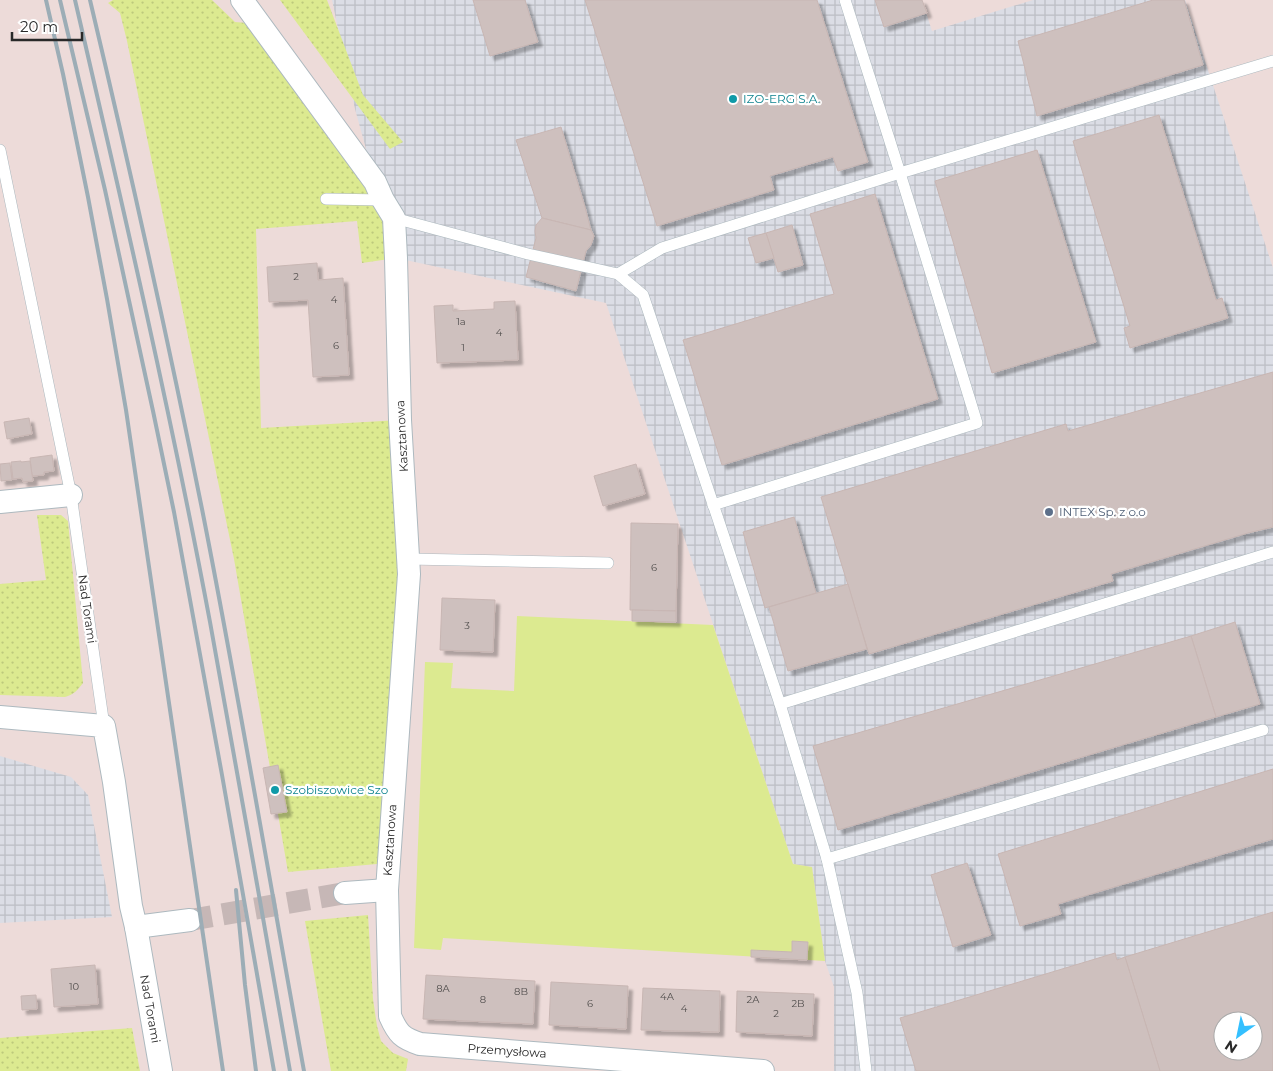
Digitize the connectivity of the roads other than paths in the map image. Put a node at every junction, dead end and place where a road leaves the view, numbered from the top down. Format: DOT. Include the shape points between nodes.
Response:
graph roads {
  1 [pos="242,0"];
  2 [pos="255,0"];
  3 [pos="844,0"];
  4 [pos="260,24"];
  5 [pos="1273,60"];
  6 [pos="0,150"];
  7 [pos="900,174"];
  8 [pos="326,199"];
  9 [pos="389,209"];
  10 [pos="618,274"];
  11 [pos="71,495"];
  12 [pos="0,502"];
  13 [pos="713,505"];
  14 [pos="1273,552"];
  15 [pos="408,560"];
  16 [pos="608,563"];
  17 [pos="780,704"];
  18 [pos="0,717"];
  19 [pos="104,726"];
  20 [pos="1263,730"];
  21 [pos="827,859"];
  22 [pos="387,890"];
  23 [pos="346,893"];
  24 [pos="190,920"];
  25 [pos="136,927"];
  26 [pos="161,1071"];
  27 [pos="763,1071"];
  28 [pos="866,1071"];
  1 -- 4 [label="street, Kasztanowa"];
  2 -- 4 [label="street, Kasztanowa"];
  3 -- 7 [label="lane"];
  4 -- 9 [label="street, Kasztanowa" via="375,182"];
  5 -- 7 [label="lane"];
  6 -- 11 [label="lane, Nad Torami"];
  7 -- 10 [label="lane" via="662,248"];
  7 -- 13 [label="lane" via="977,423"];
  8 -- 9 [label="lane"];
  9 -- 10 [label="lane" via="528,254"];
  9 -- 15 [label="street, Kasztanowa" via="396,258"];
  10 -- 13 [label="lane" via="643,294"];
  11 -- 12 [label="street"];
  11 -- 19 [label="lane, Nad Torami"];
  13 -- 17 [label="lane"];
  14 -- 17 [label="lane"];
  15 -- 16 [label="lane"];
  15 -- 22 [label="street, Kasztanowa"];
  17 -- 21 [label="lane"];
  18 -- 19 [label="street"];
  19 -- 25 [label="street, Nad Torami"];
  20 -- 21 [label="lane"];
  21 -- 28 [label="lane" via="857,993"];
  22 -- 23 [label="street"];
  22 -- 27 [label="street, Przemysłowa" via="390,1016 406,1039 420,1044"];
  24 -- 25 [label="street"];
  25 -- 26 [label="street, Nad Torami"];
}
